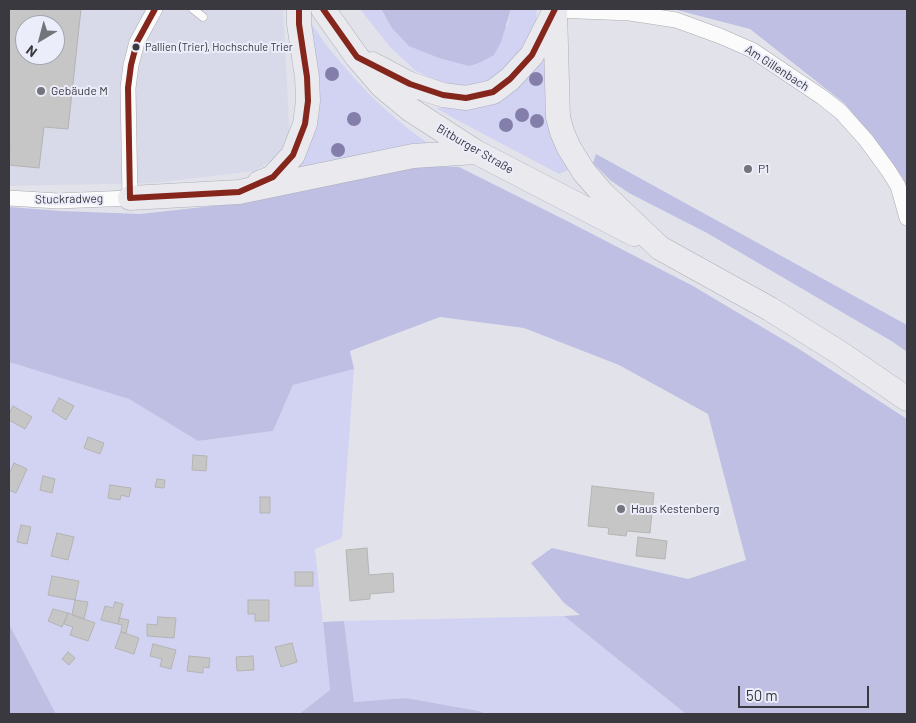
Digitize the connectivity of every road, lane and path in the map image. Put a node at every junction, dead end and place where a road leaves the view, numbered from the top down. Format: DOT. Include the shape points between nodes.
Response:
graph roads {
  1 [pos="193,9"];
  2 [pos="298,9"];
  3 [pos="323,9"];
  4 [pos="555,9"];
  5 [pos="151,10"];
  6 [pos="203,17"];
  7 [pos="357,57"];
  8 [pos="476,152"];
  9 [pos="239,192"];
  10 [pos="9,198"];
  11 [pos="130,198"];
  12 [pos="907,218"];
  13 [pos="660,248"];
  14 [pos="907,399"];
  1 -- 6 [label="lane"];
  2 -- 9 [label="main road" via="307,76 305,124 293,155 273,177"];
  3 -- 7 [label="main road, Bitburger Straße"];
  4 -- 7 [label="main road" via="532,55 493,92 466,98 443,96 410,84"];
  4 -- 12 [label="street, Am Gillenbach" via="630,13 676,20 752,50 822,97 847,119 898,186"];
  4 -- 13 [label="main road" via="558,117 562,132 584,172"];
  5 -- 11 [label="street" via="137,42 128,88"];
  7 -- 8 [label="main road, Bitburger Straße" via="382,86 411,110"];
  8 -- 9 [label="main road" via="413,156"];
  8 -- 13 [label="main road, Bitburger Straße"];
  9 -- 11 [label="main road"];
  10 -- 11 [label="street, Stuckradweg" via="58,201"];
  13 -- 14 [label="main road" via="770,310"];
}
